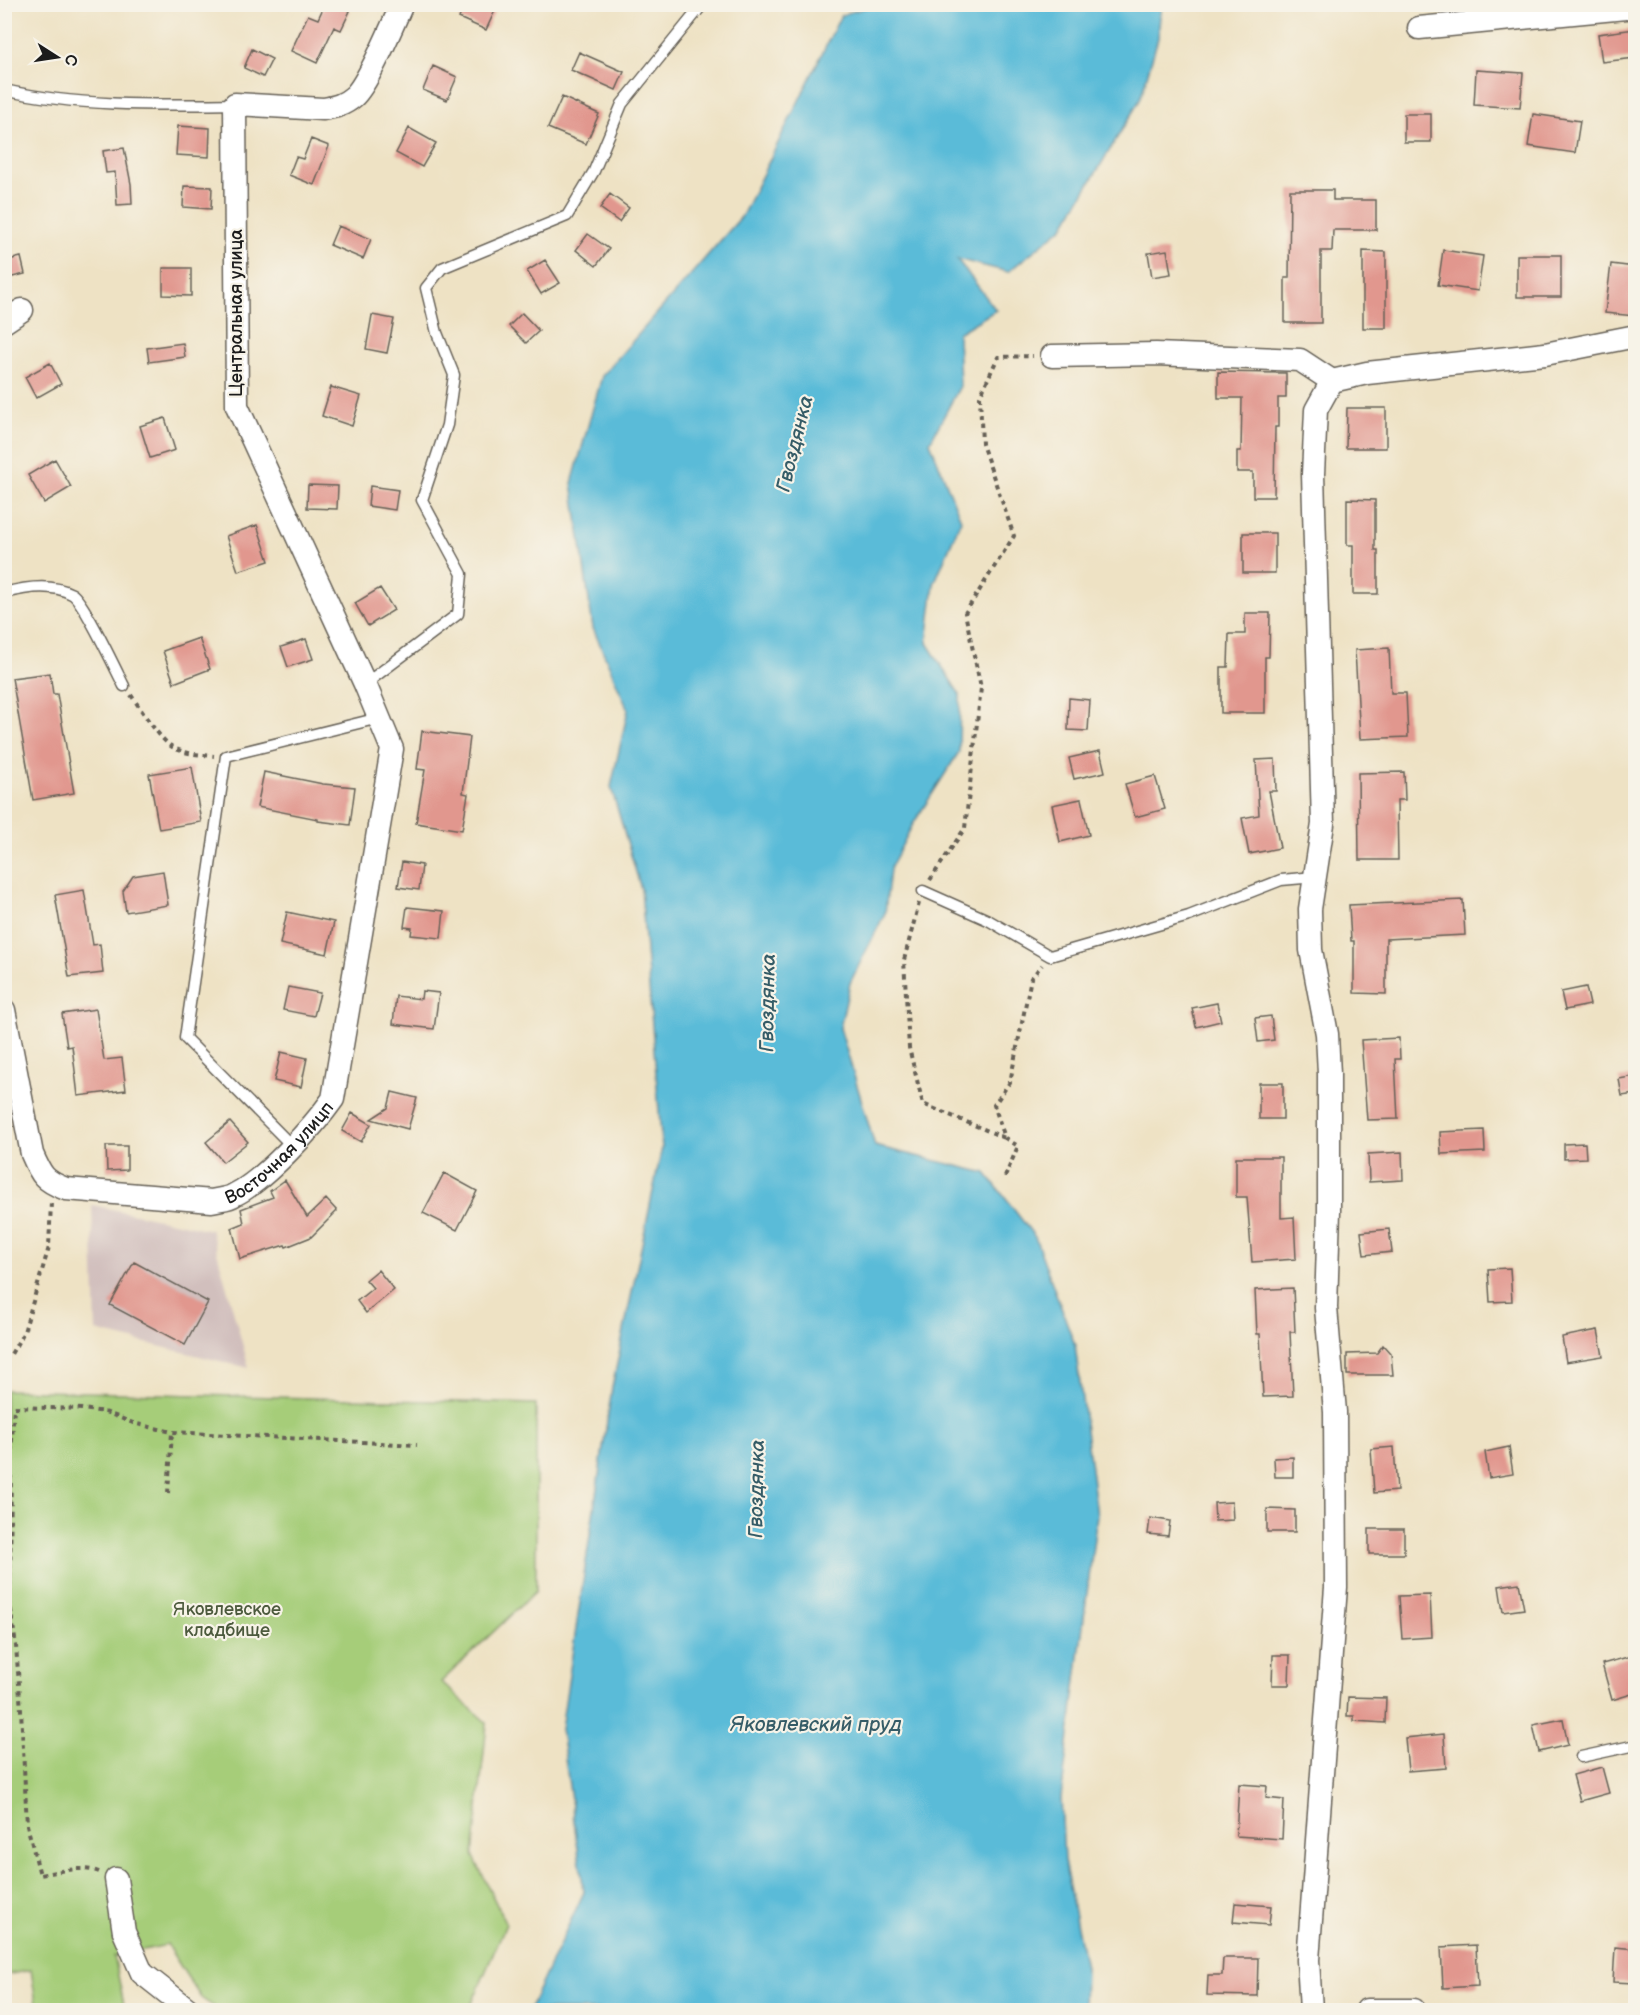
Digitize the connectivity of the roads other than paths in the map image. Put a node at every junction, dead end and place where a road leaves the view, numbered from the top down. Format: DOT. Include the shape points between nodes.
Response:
graph roads {
  1 [pos="402,4"];
  2 [pos="703,4"];
  3 [pos="1635,7"];
  4 [pos="1419,28"];
  5 [pos="4,90"];
  6 [pos="235,104"];
  7 [pos="1635,336"];
  8 [pos="1052,356"];
  9 [pos="1332,381"];
  10 [pos="4,593"];
  11 [pos="365,684"];
  12 [pos="124,686"];
  13 [pos="379,717"];
  14 [pos="1315,877"];
  15 [pos="922,891"];
  16 [pos="4,1010"];
  17 [pos="292,1146"];
  18 [pos="1635,1745"];
  19 [pos="1581,1757"];
  20 [pos="116,1879"];
  21 [pos="189,2010"];
  22 [pos="1311,2010"];
  23 [pos="1366,2010"];
  24 [pos="1414,2010"];
  1 -- 6 [label="street" via="364,82 345,103 323,109"];
  2 -- 11 [label="lane" via="622,104 594,171 567,216 442,268 426,288 437,333 454,375 447,425 422,500 462,574 458,614"];
  3 -- 4 [label="street"];
  5 -- 6 [label="lane" via="102,103"];
  6 -- 11 [label="street, Центральная улица" via="237,406"];
  7 -- 9 [label="street" via="1545,354"];
  8 -- 9 [label="street" via="1156,354 1300,360"];
  9 -- 14 [label="street" via="1316,410 1312,474 1323,824"];
  10 -- 12 [label="lane" via="38,587 75,595"];
  11 -- 13 [label="street, Центральная улица"];
  13 -- 17 [label="street, Восточная улицп" via="392,749 339,1076 333,1099 318,1121"];
  13 -- 17 [label="lane" via="226,756 185,1038"];
  14 -- 15 [label="lane" via="1281,880 1189,915 1050,956 988,920"];
  14 -- 22 [label="street" via="1310,909 1311,950 1327,1034 1329,1074 1326,1308 1335,1412 1336,1587 1308,1960"];
  16 -- 17 [label="street, Восточная улицп" via="32,1154 40,1174 51,1184 66,1190 212,1201 234,1196"];
  18 -- 19 [label="lane"];
  20 -- 21 [label="street" via="124,1932 142,1973"];
  23 -- 24 [label="street"];
}
